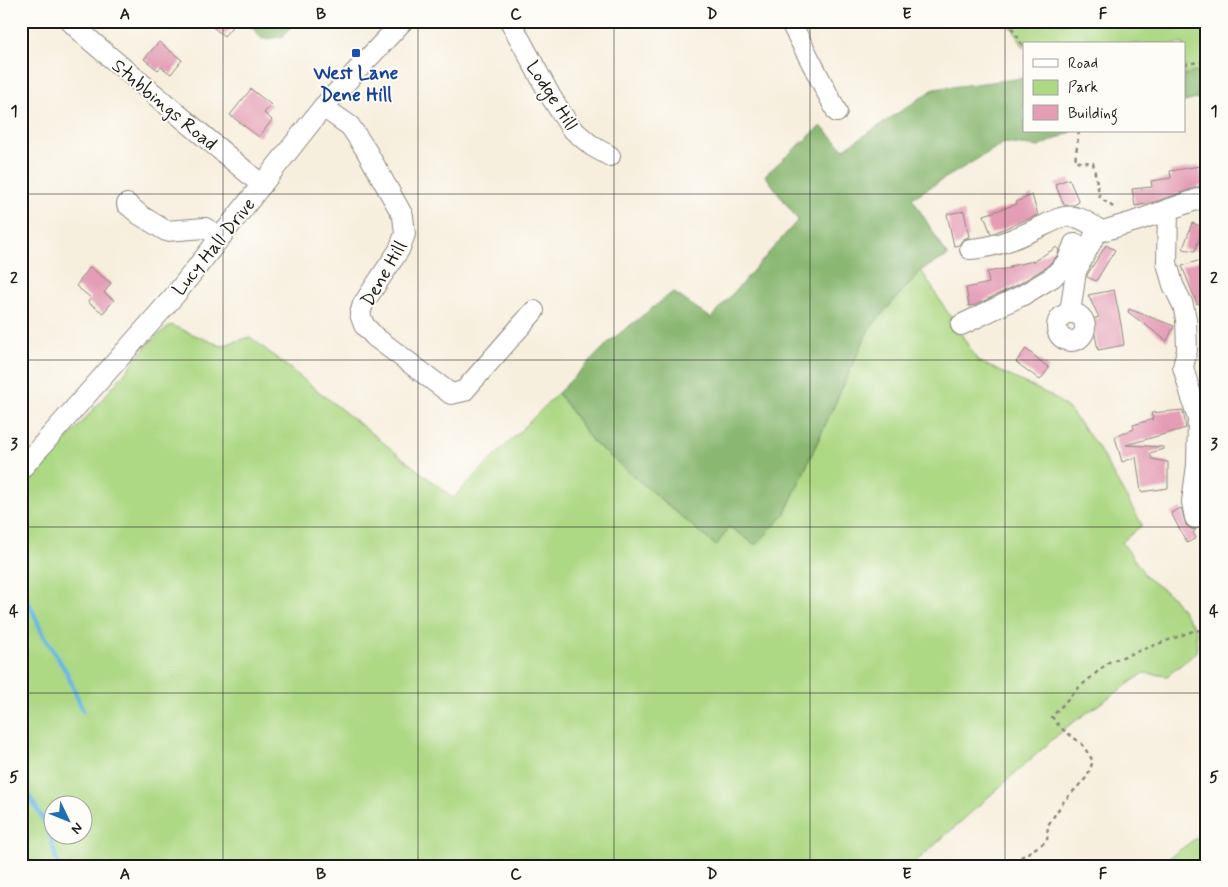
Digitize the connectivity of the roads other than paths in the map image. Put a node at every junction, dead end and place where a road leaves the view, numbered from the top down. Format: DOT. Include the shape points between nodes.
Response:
graph roads {
  1 [pos="70,21"];
  2 [pos="403,21"];
  3 [pos="510,21"];
  4 [pos="790,21"];
  5 [pos="324,107"];
  6 [pos="837,112"];
  7 [pos="610,156"];
  8 [pos="262,185"];
  9 [pos="1207,196"];
  10 [pos="128,204"];
  11 [pos="1168,209"];
  12 [pos="1101,231"];
  13 [pos="221,237"];
  14 [pos="1087,248"];
  15 [pos="970,249"];
  16 [pos="534,311"];
  17 [pos="1070,313"];
  18 [pos="961,325"];
  19 [pos="21,468"];
  20 [pos="1195,518"];
  1 -- 8 [label="street, Stubbings Road"];
  2 -- 5 [label="street, Lucy Hall Drive"];
  3 -- 7 [label="street, Lodge Hill" via="571,128"];
  4 -- 6 [label="street"];
  5 -- 8 [label="street, Lucy Hall Drive"];
  5 -- 16 [label="street, Dene Hill" via="350,126 403,216 405,234 399,250 363,304 360,314 364,325 375,337 451,394 464,391"];
  8 -- 13 [label="street, Lucy Hall Drive"];
  9 -- 11 [label="street"];
  10 -- 13 [label="street" via="166,231 205,228"];
  11 -- 12 [label="street"];
  11 -- 20 [label="street" via="1166,263 1184,305 1187,350 1183,367 1198,419 1192,502"];
  12 -- 14 [label="street" via="1096,232"];
  12 -- 15 [label="street" via="1070,215 1006,242"];
  13 -- 19 [label="street, Lucy Hall Drive" via="175,295"];
  14 -- 17 [label="street" via="1076,271"];
  14 -- 18 [label="street" via="1074,244 1067,262 1053,277"];
}
